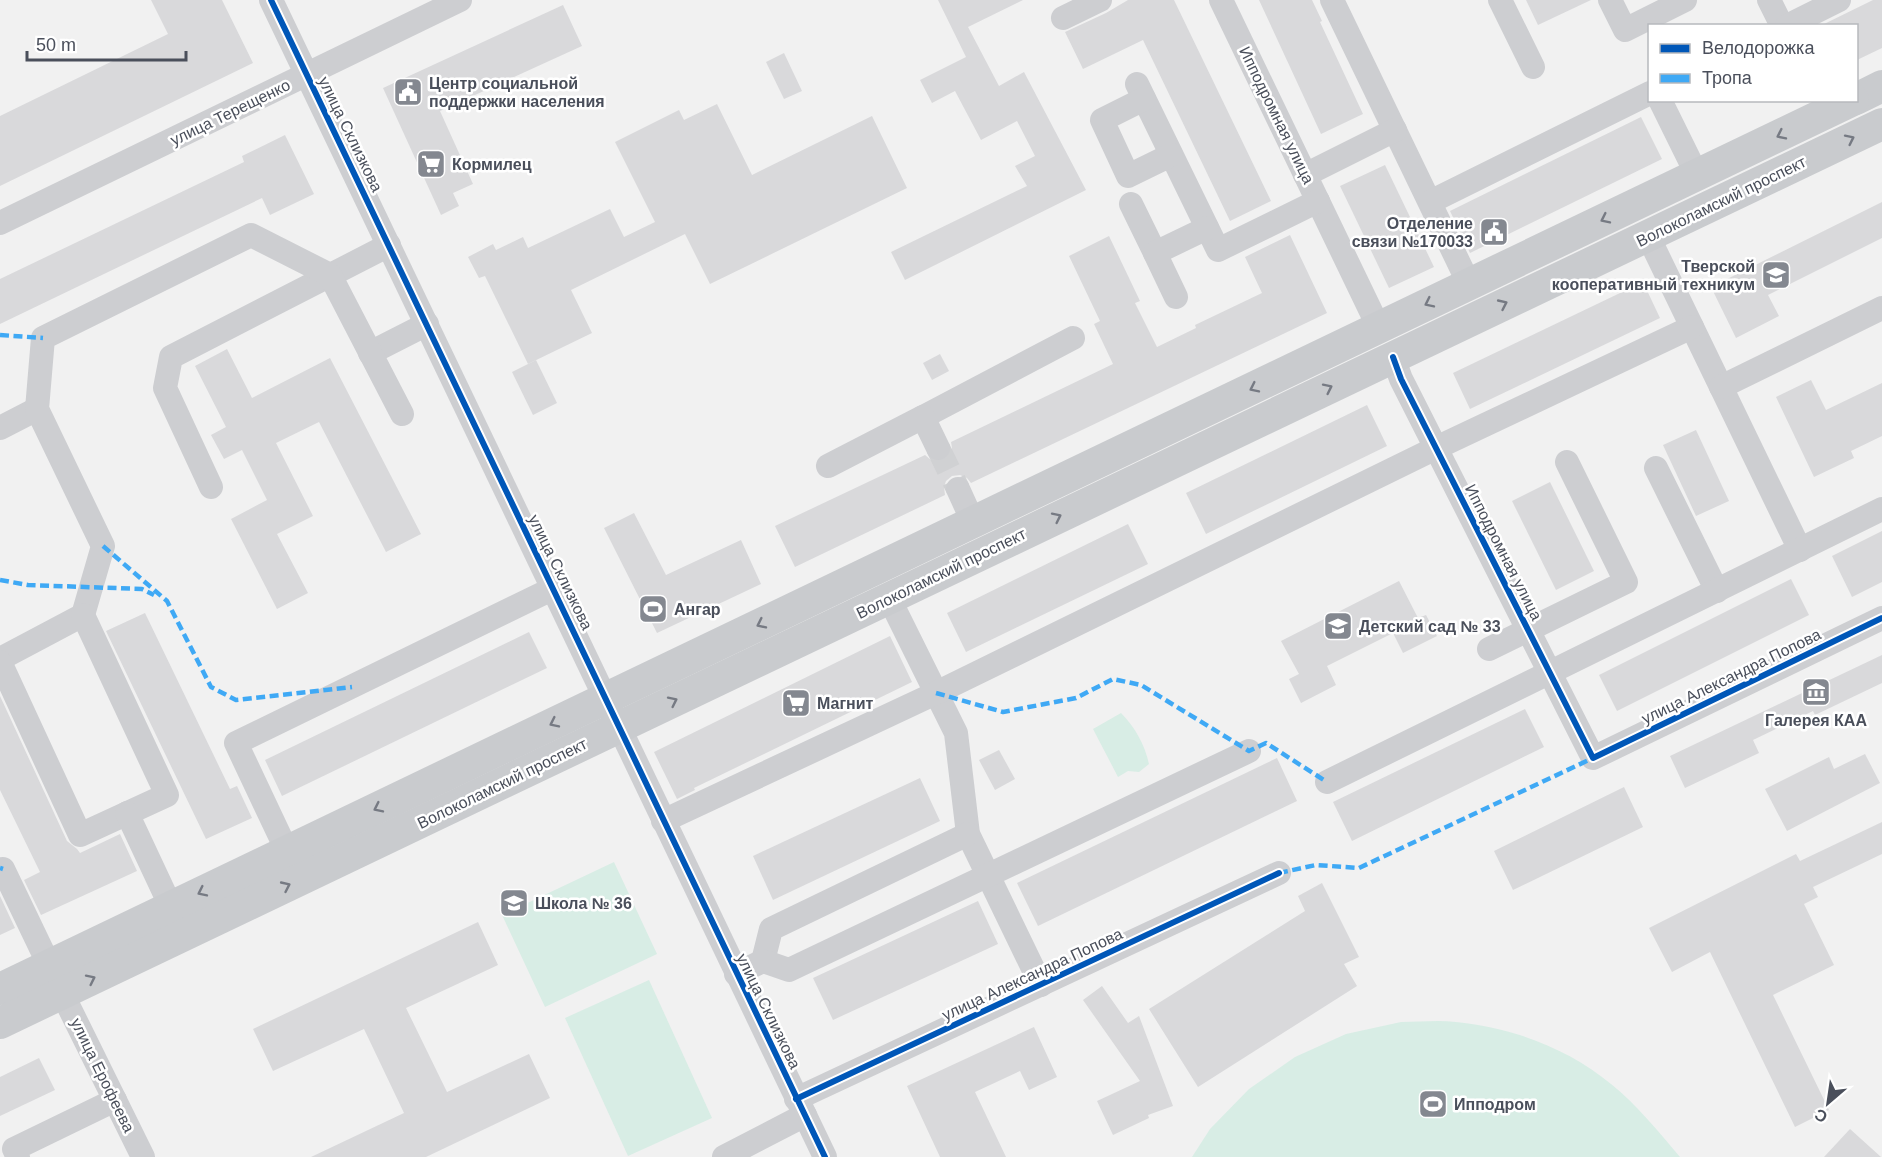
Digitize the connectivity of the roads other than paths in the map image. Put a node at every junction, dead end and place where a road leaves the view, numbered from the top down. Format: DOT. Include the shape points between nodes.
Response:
graph roads {
  1 [pos="271,0"];
  2 [pos="460,0"];
  3 [pos="1101,0"];
  4 [pos="1221,0"];
  5 [pos="1332,0"];
  6 [pos="1500,0"];
  7 [pos="1610,0"];
  8 [pos="1684,0"];
  9 [pos="1769,0"];
  10 [pos="1839,0"];
  11 [pos="1063,18"];
  12 [pos="1781,24"];
  13 [pos="1791,24"];
  14 [pos="1533,67"];
  15 [pos="307,75"];
  16 [pos="1882,87"];
  17 [pos="1648,94"];
  18 [pos="1858,99"];
  19 [pos="1661,102"];
  20 [pos="1845,102"];
  21 [pos="1821,107"];
  22 [pos="1882,124"];
  23 [pos="1395,130"];
  24 [pos="1171,155"];
  25 [pos="1305,175"];
  26 [pos="1697,175"];
  27 [pos="1318,201"];
  28 [pos="1430,202"];
  29 [pos="1131,204"];
  30 [pos="0,223"];
  31 [pos="1207,228"];
  32 [pos="1648,236"];
  33 [pos="389,245"];
  34 [pos="1155,253"];
  35 [pos="330,276"];
  36 [pos="1469,284"];
  37 [pos="1176,297"];
  38 [pos="1882,308"];
  39 [pos="427,324"];
  40 [pos="1692,327"];
  41 [pos="1379,328"];
  42 [pos="1073,338"];
  43 [pos="370,353"];
  44 [pos="1393,357"];
  45 [pos="1721,387"];
  46 [pos="38,409"];
  47 [pos="402,414"];
  48 [pos="923,417"];
  49 [pos="0,428"];
  50 [pos="938,448"];
  51 [pos="1436,448"];
  52 [pos="1568,462"];
  53 [pos="828,466"];
  54 [pos="1656,468"];
  55 [pos="212,487"];
  56 [pos="958,489"];
  57 [pos="1882,509"];
  58 [pos="974,522"];
  59 [pos="1800,550"];
  60 [pos="554,588"];
  61 [pos="1717,591"];
  62 [pos="889,598"];
  63 [pos="83,615"];
  64 [pos="1882,618"];
  65 [pos="1528,629"];
  66 [pos="1489,649"];
  67 [pos="0,661"];
  68 [pos="1550,673"];
  69 [pos="936,693"];
  70 [pos="606,698"];
  71 [pos="620,726"];
  72 [pos="1249,751"];
  73 [pos="1593,758"];
  74 [pos="1328,782"];
  75 [pos="127,813"];
  76 [pos="663,821"];
  77 [pos="968,834"];
  78 [pos="287,851"];
  79 [pos="0,871"];
  80 [pos="1279,873"];
  81 [pos="988,875"];
  82 [pos="171,907"];
  83 [pos="763,961"];
  84 [pos="49,965"];
  85 [pos="736,974"];
  86 [pos="1041,985"];
  87 [pos="0,989"];
  88 [pos="62,993"];
  89 [pos="0,1023"];
  90 [pos="115,1100"];
  91 [pos="800,1107"];
  92 [pos="11,1154"];
  93 [pos="143,1157"];
  94 [pos="724,1157"];
  95 [pos="825,1157"];
  1 -- 15 [label="street, улица Склизкова"];
  2 -- 15 [label="street, улица Терещенко"];
  3 -- 11 [label="street"];
  4 -- 25 [label="street, Ипподромная улица"];
  5 -- 23 [label="street"];
  6 -- 14 [label="street"];
  7 -- 8 [label="street" via="1625,30"];
  9 -- 12 [label="street"];
  10 -- 13 [label="street"];
  15 -- 30 [label="street, улица Терещенко"];
  15 -- 33 [label="street, улица Склизкова"];
  16 -- 18 [label="main road, Волоколамский проспект"];
  17 -- 28 [label="street"];
  19 -- 26 [label="street"];
  20 -- 21 [label="main road, Волоколамский проспект"];
  21 -- 26 [label="main road, Волоколамский проспект, one-way"];
  32 -- 22 [label="main road, Волоколамский проспект, one-way"];
  23 -- 25 [label="street"];
  23 -- 28 [label="street"];
  24 -- 24 [label="street" via="1140,91 1101,120 1128,176"];
  24 -- 31 [label="street"];
  25 -- 27 [label="street, Ипподромная улица"];
  26 -- 36 [label="main road, Волоколамский проспект, one-way"];
  27 -- 31 [label="street" via="1218,250"];
  27 -- 41 [label="street, Ипподромная улица"];
  28 -- 36 [label="street"];
  29 -- 34 [label="street"];
  31 -- 34 [label="street"];
  32 -- 40 [label="street"];
  44 -- 32 [label="main road, Волоколамский проспект, one-way"];
  33 -- 35 [label="street"];
  33 -- 39 [label="street, улица Склизкова"];
  34 -- 37 [label="street"];
  35 -- 43 [label="street"];
  35 -- 46 [label="street" via="251,235 43,338"];
  35 -- 55 [label="street" via="171,357 165,388"];
  36 -- 41 [label="main road, Волоколамский проспект, one-way"];
  38 -- 45 [label="street"];
  39 -- 43 [label="street"];
  39 -- 60 [label="street, улица Склизкова"];
  40 -- 45 [label="street"];
  40 -- 51 [label="street"];
  41 -- 58 [label="main road, Волоколамский проспект, one-way"];
  42 -- 48 [label="street"];
  43 -- 47 [label="street"];
  44 -- 51 [label="street, Ипподромная улица"];
  62 -- 44 [label="main road, Волоколамский проспект, one-way"];
  45 -- 59 [label="street"];
  46 -- 49 [label="street"];
  46 -- 63 [label="street" via="103,546"];
  48 -- 50 [label="street"];
  48 -- 53 [label="street"];
  51 -- 65 [label="street, Ипподромная улица"];
  51 -- 69 [label="street"];
  52 -- 65 [label="street" via="1626,582"];
  54 -- 61 [label="street"];
  56 -- 58 [label="street"];
  57 -- 59 [label="street"];
  58 -- 70 [label="main road, Волоколамский проспект, one-way"];
  59 -- 61 [label="street"];
  60 -- 70 [label="street, улица Склизкова"];
  60 -- 78 [label="street" via="236,743"];
  61 -- 68 [label="street"];
  62 -- 69 [label="street"];
  71 -- 62 [label="main road, Волоколамский проспект, one-way"];
  63 -- 67 [label="street"];
  63 -- 75 [label="street" via="167,795"];
  64 -- 73 [label="street, улица Александра Попова"];
  65 -- 66 [label="street"];
  65 -- 68 [label="street, Ипподромная улица"];
  67 -- 75 [label="street" via="81,835"];
  68 -- 73 [label="street, Ипподромная улица"];
  68 -- 74 [label="street"];
  69 -- 76 [label="street"];
  69 -- 77 [label="street" via="956,733"];
  70 -- 71 [label="street, улица Склизкова"];
  70 -- 78 [label="main road, Волоколамский проспект, one-way"];
  71 -- 76 [label="street, улица Склизкова"];
  88 -- 71 [label="main road, Волоколамский проспект, one-way"];
  72 -- 81 [label="street"];
  75 -- 82 [label="street"];
  76 -- 85 [label="street, улица Склизкова"];
  77 -- 81 [label="street"];
  77 -- 83 [label="street" via="771,929"];
  78 -- 82 [label="main road, Волоколамский проспект, one-way"];
  79 -- 84 [label="street" via="3,869"];
  80 -- 86 [label="street, улица Александра Попова"];
  81 -- 83 [label="street" via="789,970"];
  81 -- 86 [label="street"];
  82 -- 84 [label="main road, Волоколамский проспект"];
  83 -- 85 [label="street"];
  84 -- 87 [label="main road, Волоколамский проспект"];
  85 -- 91 [label="street, улица Склизкова"];
  86 -- 91 [label="street, улица Александра Попова"];
  88 -- 89 [label="main road, Волоколамский проспект"];
  88 -- 90 [label="street, улица Ерофеева"];
  90 -- 92 [label="street"];
  90 -- 93 [label="street, улица Ерофеева"];
  91 -- 94 [label="street, улица Александра Попова"];
  91 -- 95 [label="street, улица Склизкова"];
}
